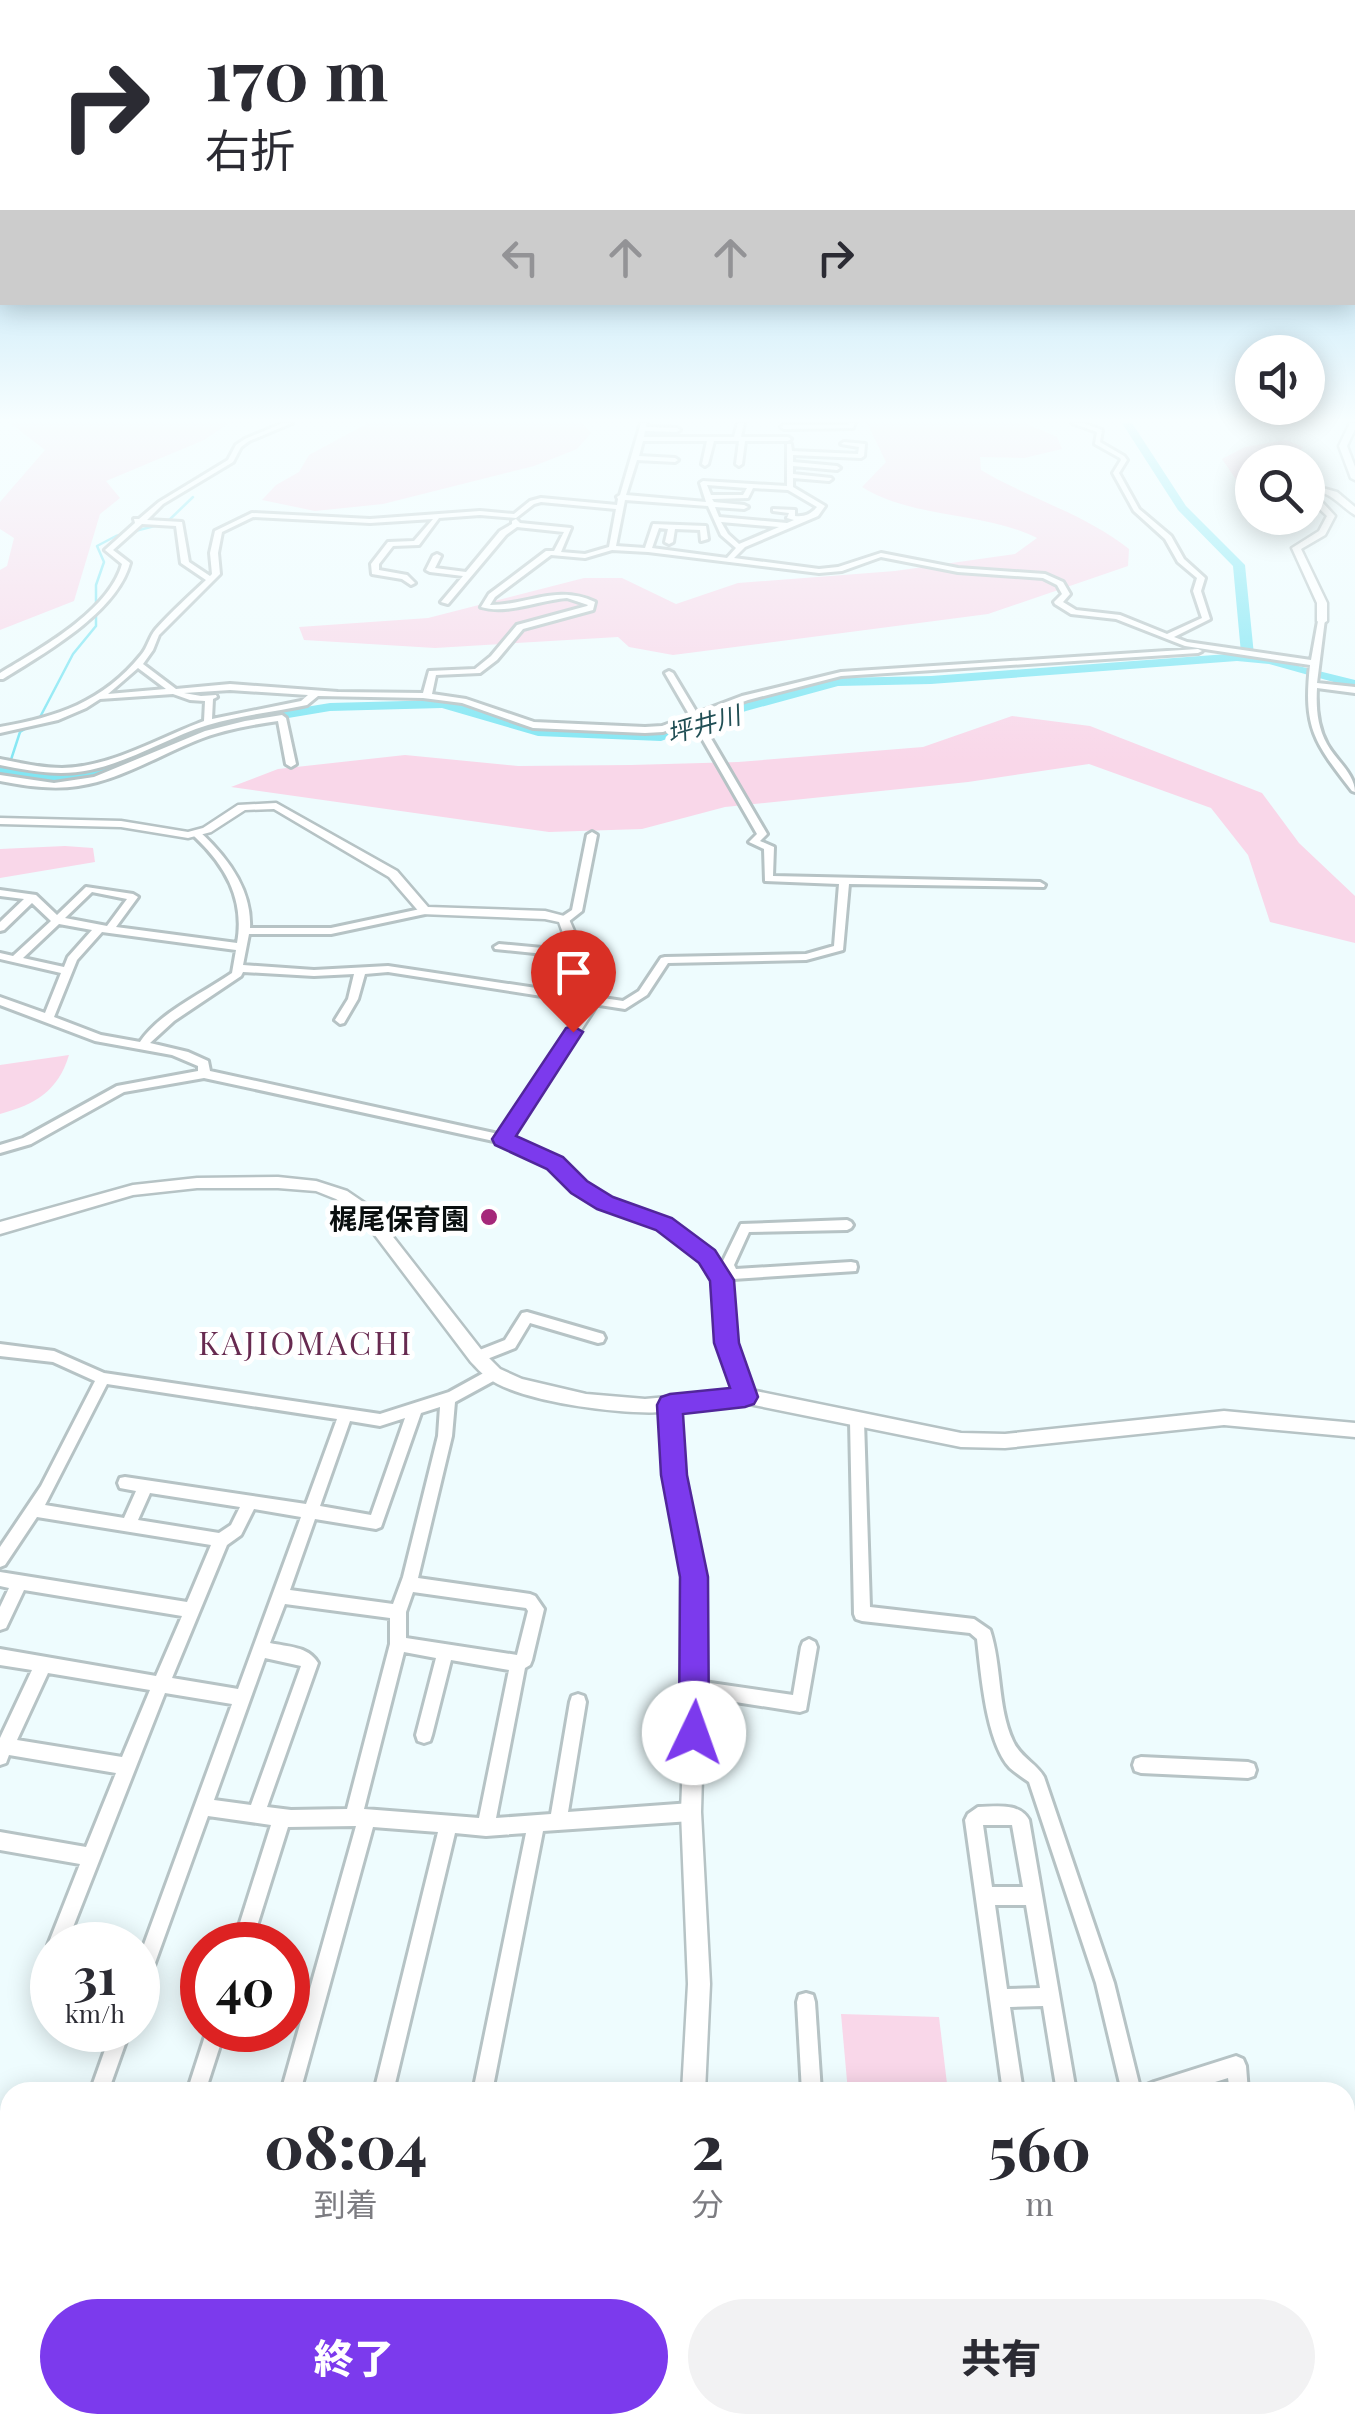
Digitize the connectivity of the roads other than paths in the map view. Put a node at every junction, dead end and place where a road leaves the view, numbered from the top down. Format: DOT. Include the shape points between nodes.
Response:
graph roads {
  1 [pos="127,537"];
  2 [pos="181,537"];
  3 [pos="219,537"];
  4 [pos="421,537"];
  5 [pos="500,537"];
  6 [pos="565,537"];
  7 [pos="614,537"];
  8 [pos="651,537"];
  9 [pos="669,537"];
  10 [pos="726,537"];
  11 [pos="762,537"];
  12 [pos="1166,537"];
  13 [pos="1316,537"];
  14 [pos="669,542"];
  15 [pos="740,547"];
  16 [pos="612,548"];
  17 [pos="648,550"];
  18 [pos="557,552"];
  19 [pos="437,556"];
  20 [pos="730,559"];
  21 [pos="466,574"];
  22 [pos="210,579"];
  23 [pos="411,583"];
  24 [pos="445,602"];
  25 [pos="1322,621"];
  26 [pos="1164,638"];
  27 [pos="1231,649"];
  28 [pos="138,664"];
  29 [pos="670,673"];
  30 [pos="1315,674"];
  31 [pos="0,677"];
  32 [pos="230,687"];
  33 [pos="1355,690"];
  34 [pos="170,692"];
  35 [pos="316,693"];
  36 [pos="427,695"];
  37 [pos="101,698"];
  38 [pos="209,698"];
  39 [pos="697,721"];
  40 [pos="208,722"];
  41 [pos="0,730"];
  42 [pos="0,762"];
  43 [pos="290,764"];
  44 [pos="0,778"];
  45 [pos="1355,789"];
  46 [pos="0,822"];
  47 [pos="197,834"];
  48 [pos="592,835"];
  49 [pos="844,881"];
  50 [pos="1040,885"];
  51 [pos="0,894"];
  52 [pos="32,896"];
  53 [pos="425,912"];
  54 [pos="56,920"];
  55 [pos="564,920"];
  56 [pos="0,928"];
  57 [pos="104,929"];
  58 [pos="245,930"];
  59 [pos="240,947"];
  60 [pos="498,948"];
  61 [pos="564,953"];
  62 [pos="0,956"];
  63 [pos="16,959"];
  64 [pos="237,968"];
  65 [pos="68,970"];
  66 [pos="360,971"];
  67 [pos="0,1002"];
  68 [pos="588,1002"];
  69 [pos="50,1017"];
  70 [pos="340,1020"];
  71 [pos="144,1044"];
  72 [pos="204,1074"];
  73 [pos="503,1139"];
  74 [pos="0,1148"];
  75 [pos="847,1225"];
  76 [pos="0,1228"];
  77 [pos="722,1266"];
  78 [pos="852,1267"];
  79 [pos="598,1338"];
  80 [pos="3,1354"];
  81 [pos="477,1357"];
  82 [pos="494,1374"];
  83 [pos="104,1378"];
  84 [pos="745,1397"];
  85 [pos="448,1399"];
  86 [pos="670,1405"];
  87 [pos="414,1412"];
  88 [pos="346,1414"];
  89 [pos="857,1422"];
  90 [pos="1355,1430"];
  91 [pos="125,1483"];
  92 [pos="146,1486"];
  93 [pos="250,1502"];
  94 [pos="32,1510"];
  95 [pos="310,1512"];
  96 [pos="128,1525"];
  97 [pos="221,1540"];
  98 [pos="0,1560"];
  99 [pos="0,1579"];
  100 [pos="20,1582"];
  101 [pos="409,1584"];
  102 [pos="280,1596"];
  103 [pos="192,1610"];
  104 [pos="398,1612"];
  105 [pos="0,1623"];
  106 [pos="398,1644"];
  107 [pos="809,1647"];
  108 [pos="260,1649"];
  109 [pos="445,1652"];
  110 [pos="0,1656"];
  111 [pos="518,1664"];
  112 [pos="43,1665"];
  113 [pos="161,1685"];
  114 [pos="697,1689"];
  115 [pos="242,1698"];
  116 [pos="578,1702"];
  117 [pos="424,1735"];
  118 [pos="3,1752"];
  119 [pos="1141,1765"];
  120 [pos="128,1766"];
  121 [pos="1248,1770"];
  122 [pos="202,1807"];
  123 [pos="690,1812"];
  124 [pos="256,1815"];
  125 [pos="360,1817"];
  126 [pos="282,1818"];
  127 [pos="558,1820"];
  128 [pos="536,1824"];
  129 [pos="448,1826"];
  130 [pos="486,1827"];
  131 [pos="0,1840"];
  132 [pos="91,1857"];
  133 [pos="985,1896"];
  134 [pos="1033,1896"];
  135 [pos="66,1922"];
  136 [pos="159,1922"];
  137 [pos="249,1922"];
  138 [pos="999,1998"];
  139 [pos="1051,1998"];
  140 [pos="806,2002"];
  141 [pos="113,2052"];
  142 [pos="209,2052"];
  143 [pos="102,2082"];
  144 [pos="199,2082"];
  145 [pos="294,2082"];
  146 [pos="386,2082"];
  147 [pos="485,2082"];
  148 [pos="699,2082"];
  149 [pos="811,2082"];
  150 [pos="1012,2082"];
  151 [pos="1065,2082"];
  152 [pos="1130,2082"];
  153 [pos="1186,2082"];
  154 [pos="1237,2082"];
  1 -- 31 [label="street" via="109,550 126,563 117,584 66,636"];
  2 -- 22 [label="street" via="185,563"];
  3 -- 22 [label="street"];
  4 -- 23 [label="street" via="391,544 375,564 375,572"];
  5 -- 21 [label="street"];
  6 -- 18 [label="street"];
  7 -- 16 [label="street"];
  8 -- 17 [label="street"];
  9 -- 14 [label="street"];
  10 -- 15 [label="street"];
  11 -- 15 [label="street"];
  12 -- 26 [label="street" via="1201,578 1197,591 1205,621"];
  13 -- 25 [label="street" via="1296,548 1322,603"];
  15 -- 20 [label="street"];
  16 -- 17 [label="street"];
  16 -- 18 [label="street" via="584,556"];
  17 -- 20 [label="street"];
  18 -- 36 [label="street" via="485,607 570,596 589,601 590,608 520,628 477,671 432,674"];
  19 -- 21 [label="street" via="430,570"];
  20 -- 26 [label="street" via="818,571 881,555 958,570 1046,576 1066,594 1058,602 1065,610 1117,617"];
  21 -- 24 [label="street"];
  22 -- 28 [label="street" via="155,634"];
  25 -- 30 [label="street"];
  26 -- 27 [label="street"];
  27 -- 30 [label="street"];
  27 -- 39 [label="street" via="842,674 745,698"];
  28 -- 34 [label="street"];
  28 -- 37 [label="street"];
  29 -- 39 [label="street"];
  30 -- 33 [label="street"];
  30 -- 45 [label="street" via="1317,734"];
  32 -- 34 [label="street"];
  32 -- 35 [label="street"];
  32 -- 38 [label="street"];
  34 -- 37 [label="street"];
  34 -- 38 [label="street"];
  35 -- 36 [label="street"];
  35 -- 40 [label="street" via="304,703"];
  36 -- 39 [label="street" via="557,728 663,729"];
  37 -- 41 [label="street" via="68,716"];
  38 -- 40 [label="street"];
  39 -- 49 [label="street" via="762,834 754,842 769,847 768,879"];
  40 -- 42 [label="street" via="85,770 51,773"];
  43 -- 44 [label="street" via="282,718 209,732 95,781 38,785"];
  46 -- 47 [label="street" via="121,824"];
  47 -- 53 [label="street" via="242,807 276,806 393,874"];
  47 -- 58 [label="street" via="231,870"];
  48 -- 55 [label="street" via="576,912"];
  49 -- 50 [label="street"];
  49 -- 68 [label="street" via="839,948 806,956 665,960 633,1003"];
  51 -- 52 [label="street"];
  52 -- 54 [label="street"];
  52 -- 56 [label="street"];
  53 -- 55 [label="street"];
  53 -- 58 [label="street" via="332,931"];
  54 -- 57 [label="street"];
  54 -- 57 [label="street" via="92,888 133,897"];
  54 -- 63 [label="street"];
  55 -- 61 [label="street"];
  57 -- 59 [label="street"];
  57 -- 65 [label="street"];
  58 -- 59 [label="street"];
  59 -- 64 [label="street"];
  60 -- 61 [label="street"];
  61 -- 68 [label="street" via="556,987"];
  62 -- 63 [label="street"];
  63 -- 65 [label="street"];
  64 -- 66 [label="street"];
  64 -- 71 [label="street" via="210,996 150,1030"];
  65 -- 69 [label="street"];
  66 -- 68 [label="street"];
  66 -- 70 [label="street"];
  67 -- 69 [label="street"];
  68 -- 73 [label="street" via="586,1015"];
  69 -- 71 [label="street" via="112,1042"];
  71 -- 72 [label="street" via="202,1061"];
  72 -- 73 [label="street"];
  72 -- 74 [label="street" via="120,1089 27,1141"];
  73 -- 77 [label="street" via="555,1163 605,1203 672,1228"];
  75 -- 77 [label="street" via="745,1227"];
  76 -- 81 [label="street" via="167,1185 298,1184 328,1190 364,1210"];
  77 -- 78 [label="street" via="732,1274"];
  77 -- 84 [label="street" via="727,1343"];
  79 -- 81 [label="street" via="527,1317 510,1344"];
  80 -- 83 [label="street" via="54,1357"];
  81 -- 82 [label="street"];
  82 -- 85 [label="street"];
  82 -- 86 [label="street" via="586,1401"];
  83 -- 88 [label="street"];
  83 -- 94 [label="street"];
  84 -- 86 [label="street"];
  84 -- 89 [label="street"];
  85 -- 87 [label="street"];
  85 -- 101 [label="street" via="446,1436"];
  86 -- 114 [label="street" via="674,1475 692,1558"];
  87 -- 88 [label="street" via="380,1420"];
  87 -- 95 [label="street" via="378,1520"];
  88 -- 95 [label="street"];
  89 -- 90 [label="street" via="985,1442 1224,1418"];
  89 -- 152 [label="street" via="862,1614 974,1626 984,1635 1000,1730 1015,1761 1036,1776 1105,1982"];
  91 -- 92 [label="street"];
  92 -- 93 [label="street"];
  92 -- 96 [label="street"];
  93 -- 95 [label="street"];
  93 -- 97 [label="street" via="236,1530"];
  94 -- 96 [label="street"];
  94 -- 98 [label="street"];
  95 -- 102 [label="street"];
  96 -- 97 [label="street"];
  97 -- 103 [label="street"];
  99 -- 100 [label="street"];
  100 -- 103 [label="street"];
  100 -- 105 [label="street"];
  101 -- 104 [label="street"];
  101 -- 111 [label="street" via="534,1602"];
  102 -- 104 [label="street"];
  102 -- 108 [label="street"];
  103 -- 113 [label="street"];
  104 -- 106 [label="street"];
  106 -- 109 [label="street"];
  106 -- 125 [label="street"];
  107 -- 114 [label="street" via="800,1704"];
  108 -- 115 [label="street"];
  108 -- 124 [label="street" via="310,1663"];
  109 -- 111 [label="street"];
  109 -- 117 [label="street"];
  110 -- 112 [label="street"];
  111 -- 130 [label="street"];
  112 -- 113 [label="street"];
  112 -- 118 [label="street"];
  113 -- 115 [label="street"];
  113 -- 120 [label="street"];
  114 -- 123 [label="street"];
  115 -- 122 [label="street"];
  116 -- 127 [label="street"];
  118 -- 120 [label="street"];
  119 -- 121 [label="street"];
  120 -- 132 [label="street"];
  122 -- 124 [label="street"];
  122 -- 136 [label="street"];
  123 -- 127 [label="street"];
  123 -- 148 [label="street"];
  124 -- 126 [label="street"];
  125 -- 126 [label="street"];
  125 -- 129 [label="street"];
  125 -- 145 [label="street"];
  126 -- 137 [label="street"];
  127 -- 128 [label="street"];
  128 -- 130 [label="street"];
  128 -- 147 [label="street"];
  129 -- 130 [label="street"];
  129 -- 146 [label="street"];
  131 -- 132 [label="street"];
  132 -- 135 [label="street"];
  133 -- 134 [label="street"];
  133 -- 134 [label="street" via="978,1816 1018,1817"];
  133 -- 138 [label="street"];
  134 -- 139 [label="street"];
  138 -- 139 [label="street"];
  138 -- 150 [label="street"];
  139 -- 151 [label="street"];
  140 -- 149 [label="street"];
  141 -- 143 [label="street"];
  142 -- 144 [label="street"];
  153 -- 154 [label="street" via="1236,2066"];
}
